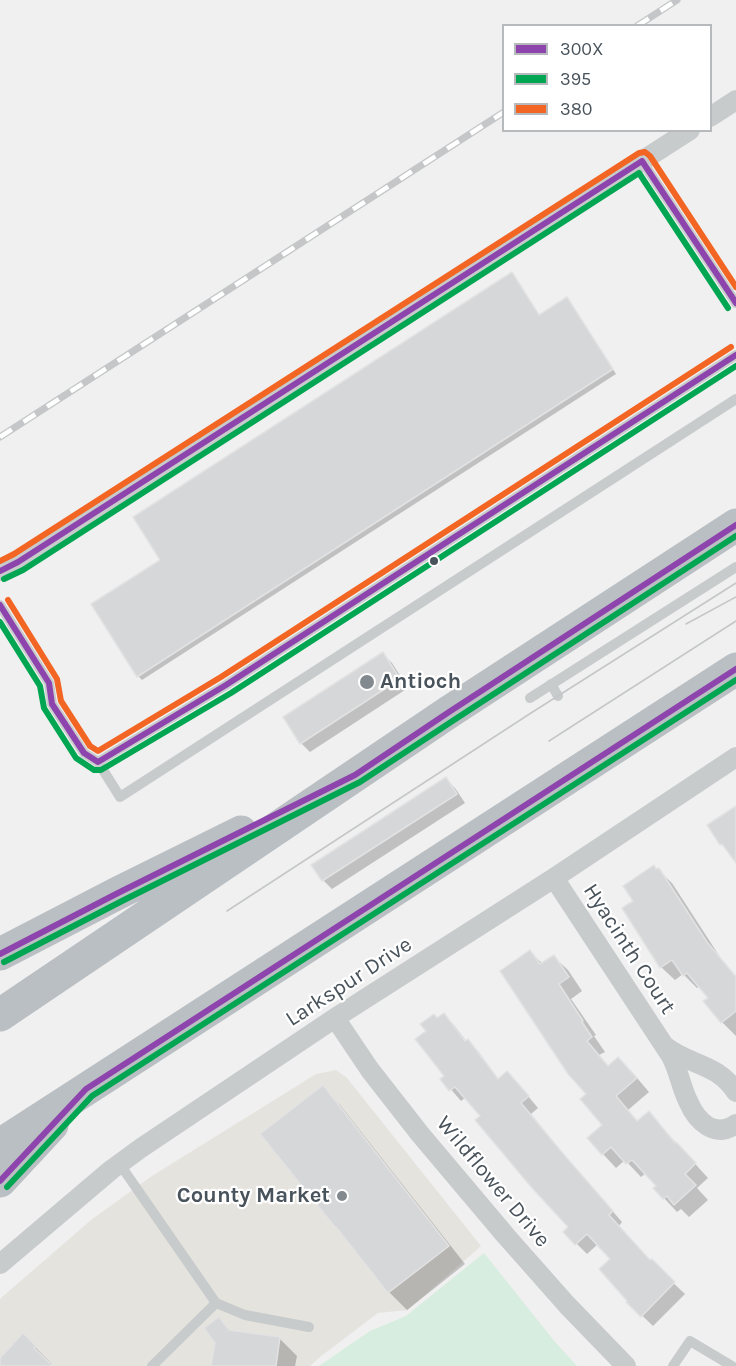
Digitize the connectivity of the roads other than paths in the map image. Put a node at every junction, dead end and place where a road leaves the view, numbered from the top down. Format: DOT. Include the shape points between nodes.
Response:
graph roads {
  1 [pos="736,100"];
  2 [pos="712,116"];
  3 [pos="687,132"];
  4 [pos="642,161"];
  5 [pos="736,303"];
  6 [pos="736,355"];
  7 [pos="736,399"];
  8 [pos="736,525"];
  9 [pos="736,567"];
  10 [pos="0,571"];
  11 [pos="0,605"];
  12 [pos="736,669"];
  13 [pos="551,684"];
  14 [pos="558,696"];
  15 [pos="530,698"];
  16 [pos="736,757"];
  17 [pos="98,762"];
  18 [pos="355,775"];
  19 [pos="554,879"];
  20 [pos="0,954"];
  21 [pos="0,1015"];
  22 [pos="335,1018"];
  23 [pos="664,1046"];
  24 [pos="87,1089"];
  25 [pos="736,1092"];
  26 [pos="736,1124"];
  27 [pos="0,1145"];
  28 [pos="120,1163"];
  29 [pos="0,1181"];
  30 [pos="0,1264"];
  31 [pos="216,1303"];
  32 [pos="309,1327"];
  33 [pos="152,1366"];
  34 [pos="626,1366"];
  35 [pos="673,1366"];
  36 [pos="732,1366"];
  1 -- 2 [label="street"];
  3 -- 4 [label="street"];
  4 -- 5 [label="lane"];
  4 -- 10 [label="street"];
  6 -- 17 [label="lane" via="226,685"];
  7 -- 17 [label="lane" via="120,797"];
  8 -- 18 [label="highway"];
  9 -- 13 [label="lane"];
  11 -- 17 [label="lane" via="49,683 52,704 84,753"];
  12 -- 24 [label="highway"];
  13 -- 14 [label="lane"];
  13 -- 15 [label="lane"];
  16 -- 19 [label="street, Larkspur Drive"];
  18 -- 20 [label="highway"];
  18 -- 21 [label="highway"];
  19 -- 22 [label="street, Larkspur Drive"];
  19 -- 23 [label="street, Hyacinth Court"];
  22 -- 28 [label="street, Larkspur Drive"];
  22 -- 34 [label="street, Wildflower Drive" via="420,1134 569,1308"];
  23 -- 25 [label="street, Hyacinth Court" via="717,1072"];
  23 -- 26 [label="street, Hyacinth Court" via="698,1117 716,1130"];
  24 -- 27 [label="highway"];
  24 -- 29 [label="highway"];
  28 -- 30 [label="street, Larkspur Drive"];
  28 -- 31 [label="lane"];
  31 -- 32 [label="lane" via="245,1315"];
  31 -- 33 [label="lane"];
  35 -- 36 [label="lane" via="690,1341"];
}
